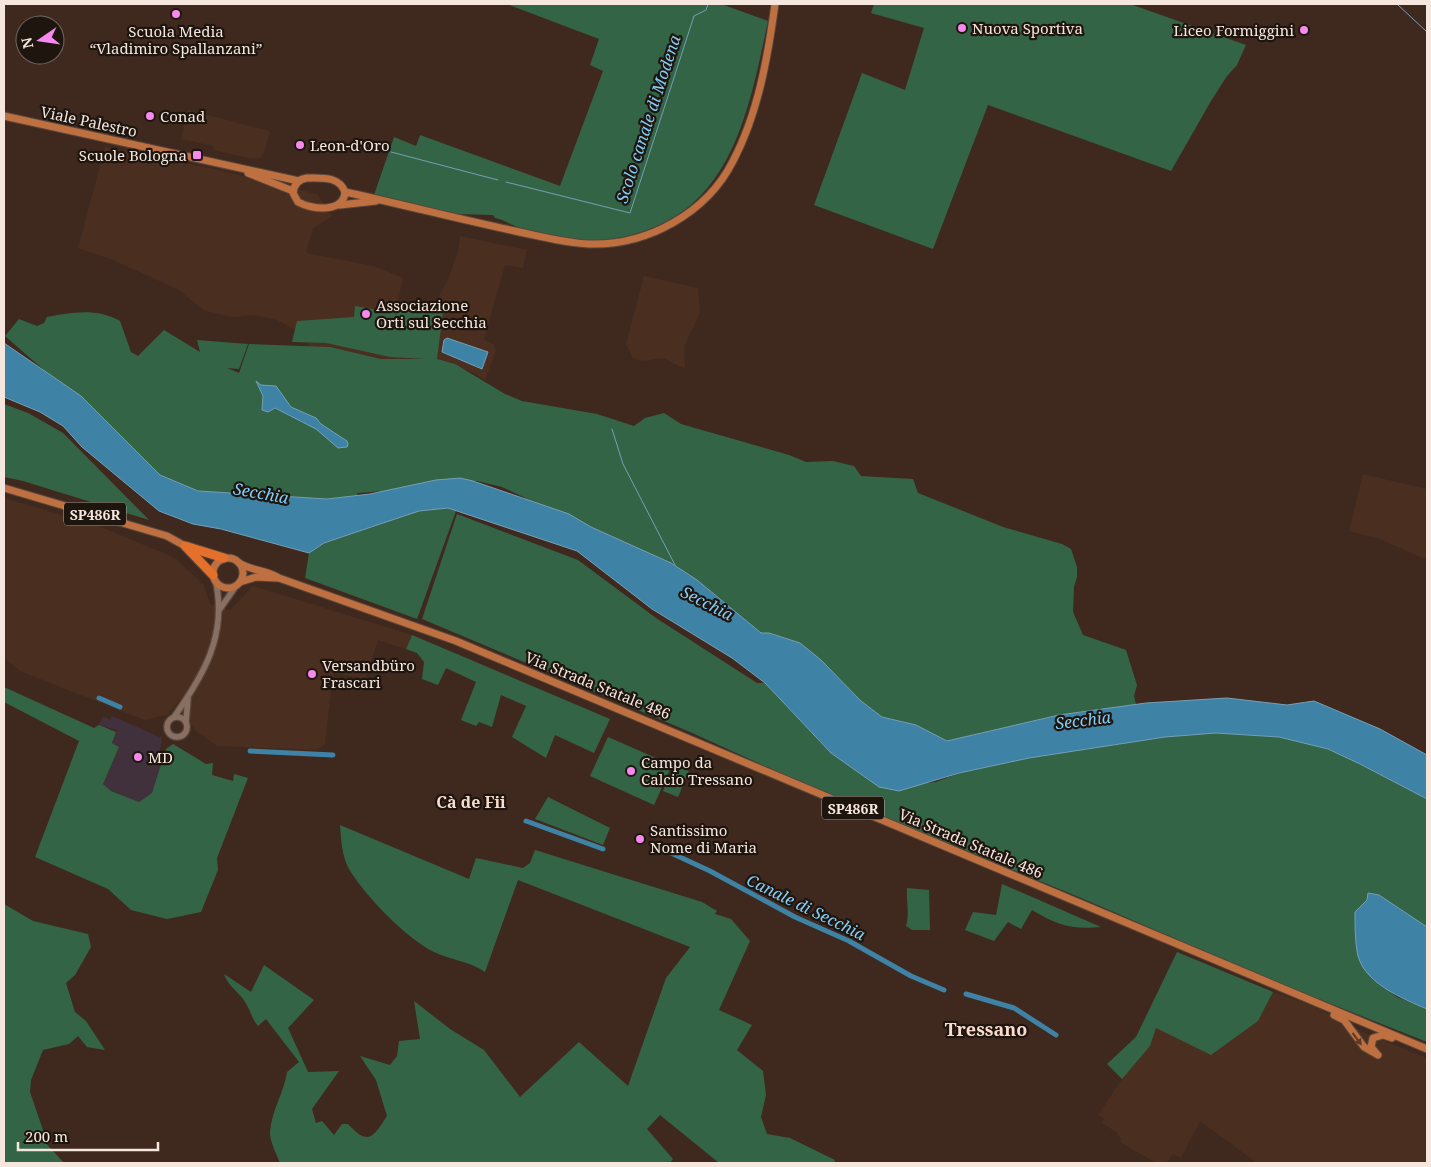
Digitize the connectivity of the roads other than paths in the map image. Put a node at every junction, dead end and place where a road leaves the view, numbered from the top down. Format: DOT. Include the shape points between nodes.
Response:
graph roads {
  1 [pos="775,4"];
  2 [pos="4,116"];
  3 [pos="168,153"];
  4 [pos="299,180"];
  5 [pos="293,191"];
  6 [pos="345,192"];
  7 [pos="376,200"];
  8 [pos="340,205"];
  9 [pos="4,488"];
  10 [pos="185,546"];
  11 [pos="224,558"];
  12 [pos="239,563"];
  13 [pos="279,578"];
  14 [pos="214,579"];
  15 [pos="238,584"];
  16 [pos="220,609"];
  17 [pos="188,698"];
  18 [pos="174,717"];
  19 [pos="186,722"];
  20 [pos="1310,1001"];
  21 [pos="1426,1048"];
  1 -- 7 [label="main road, Viale Palestro" via="771,36 753,108 733,162 716,188 698,205 658,230 607,244 579,244"];
  2 -- 3 [label="main road, Viale Palestro"];
  3 -- 4 [label="main road, Viale Palestro"];
  3 -- 5 [label="main road, Viale Palestro" via="249,173"];
  4 -- 5 [label="main road"];
  4 -- 6 [label="main road, Viale Palestro" via="332,180 342,185"];
  5 -- 8 [label="main road, Viale Palestro" via="294,197 302,204"];
  6 -- 7 [label="main road, Viale Palestro"];
  6 -- 8 [label="main road"];
  7 -- 8 [label="main road"];
  9 -- 10 [label="main road, SP486R" via="168,536"];
  10 -- 11 [label="highway, SP486R"];
  10 -- 14 [label="highway, SP486R"];
  11 -- 12 [label="main road, SP486R"];
  11 -- 14 [label="main road" via="216,562"];
  12 -- 13 [label="main road, SP486R"];
  12 -- 15 [label="main road" via="243,572"];
  13 -- 15 [label="main road, SP486R" via="256,577"];
  13 -- 20 [label="main road, Via Strada Statale 486 / SP486R" via="456,641"];
  14 -- 15 [label="main road, SP486R" via="225,588"];
  14 -- 16 [label="street"];
  15 -- 16 [label="street"];
  16 -- 17 [label="street" via="216,640"];
  17 -- 18 [label="street"];
  17 -- 19 [label="street"];
  18 -- 19 [label="street"];
  18 -- 19 [label="street" via="167,728 175,738 187,732"];
  20 -- 21 [label="main road, Via Strada Statale 486 / SP486R"];
  20 -- 21 [label="main road, one-way" via="1344,1020 1364,1047 1378,1055 1371,1042 1377,1036 1388,1036"];
}
